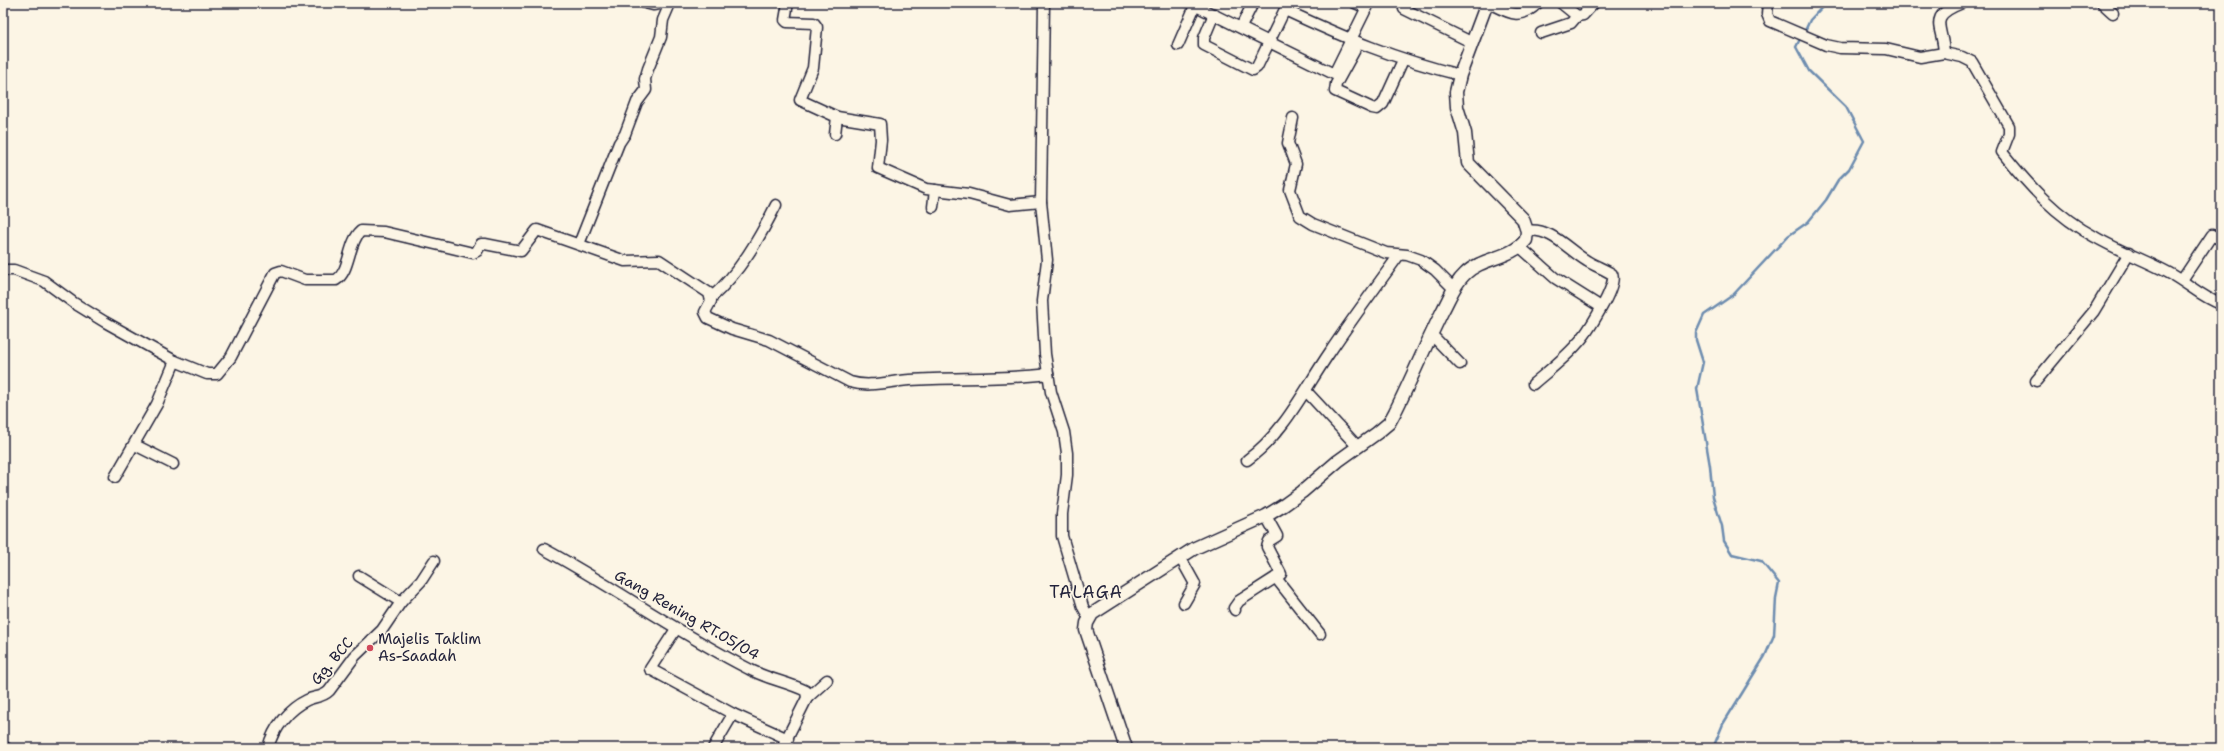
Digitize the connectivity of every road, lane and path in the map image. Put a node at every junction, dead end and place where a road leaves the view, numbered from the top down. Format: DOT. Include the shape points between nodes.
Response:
graph roads {
  1 [pos="645,3"];
  2 [pos="667,3"];
  3 [pos="788,3"];
  4 [pos="1044,3"];
  5 [pos="1253,3"];
  6 [pos="1355,3"];
  7 [pos="1488,3"];
  8 [pos="1538,3"];
  9 [pos="1561,3"];
  10 [pos="1594,3"];
  11 [pos="1768,3"];
  12 [pos="1962,3"];
  13 [pos="2102,3"];
  14 [pos="1193,4"];
  15 [pos="1286,6"];
  16 [pos="1368,6"];
  17 [pos="1404,9"];
  18 [pos="1214,14"];
  19 [pos="2113,14"];
  20 [pos="1577,16"];
  21 [pos="1242,27"];
  22 [pos="1541,33"];
  23 [pos="1270,42"];
  24 [pos="1355,42"];
  25 [pos="1471,42"];
  26 [pos="1178,45"];
  27 [pos="1944,53"];
  28 [pos="1403,60"];
  29 [pos="1337,75"];
  30 [pos="1460,75"];
  31 [pos="837,117"];
  32 [pos="1293,118"];
  33 [pos="834,134"];
  34 [pos="935,190"];
  35 [pos="1041,202"];
  36 [pos="776,205"];
  37 [pos="933,207"];
  38 [pos="1527,231"];
  39 [pos="2221,240"];
  40 [pos="579,244"];
  41 [pos="1520,247"];
  42 [pos="2129,253"];
  43 [pos="1399,255"];
  44 [pos="3,270"];
  45 [pos="2182,280"];
  46 [pos="1454,288"];
  47 [pos="711,298"];
  48 [pos="2221,304"];
  49 [pos="1601,307"];
  50 [pos="1431,334"];
  51 [pos="175,361"];
  52 [pos="1460,364"];
  53 [pos="1048,374"];
  54 [pos="2036,381"];
  55 [pos="1533,384"];
  56 [pos="1306,390"];
  57 [pos="135,445"];
  58 [pos="1358,447"];
  59 [pos="1247,460"];
  60 [pos="173,464"];
  61 [pos="115,477"];
  62 [pos="1266,516"];
  63 [pos="544,549"];
  64 [pos="1180,557"];
  65 [pos="434,561"];
  66 [pos="359,576"];
  67 [pos="1276,578"];
  68 [pos="400,602"];
  69 [pos="1184,603"];
  70 [pos="1235,610"];
  71 [pos="1089,618"];
  72 [pos="676,629"];
  73 [pos="1320,634"];
  74 [pos="828,680"];
  75 [pos="807,698"];
  76 [pos="733,714"];
  77 [pos="788,739"];
  78 [pos="3,747"];
  79 [pos="6,748"];
  80 [pos="268,748"];
  81 [pos="713,748"];
  82 [pos="782,748"];
  83 [pos="1126,748"];
  1 -- 2 [label="street"];
  2 -- 40 [label="street" via="669,6 662,24 661,37 645,79 646,90 637,102 619,143"];
  3 -- 31 [label="street" via="785,20 787,22 814,23 817,27 813,68 800,100"];
  4 -- 35 [label="street"];
  5 -- 21 [label="street"];
  6 -- 16 [label="street"];
  7 -- 8 [label="street" via="1518,14 1529,11"];
  7 -- 25 [label="street"];
  9 -- 20 [label="street"];
  10 -- 20 [label="street" via="1583,15"];
  11 -- 27 [label="street" via="1767,14 1770,21 1826,45 1854,50 1886,49 1920,57"];
  12 -- 27 [label="street" via="1946,11 1938,22 1944,41"];
  13 -- 19 [label="street"];
  14 -- 18 [label="street"];
  14 -- 26 [label="street"];
  15 -- 23 [label="street"];
  15 -- 24 [label="street"];
  16 -- 24 [label="street"];
  17 -- 25 [label="street"];
  18 -- 21 [label="street"];
  18 -- 23 [label="street" via="1203,42 1206,48 1253,70"];
  20 -- 22 [label="street" via="1571,23"];
  21 -- 23 [label="street"];
  23 -- 29 [label="street"];
  24 -- 28 [label="street"];
  24 -- 29 [label="street"];
  25 -- 30 [label="street"];
  27 -- 42 [label="street" via="1962,56 1972,62 2009,126 2009,134 2002,152 2021,177 2052,209 2094,237"];
  28 -- 29 [label="street" via="1383,104 1377,109 1335,92"];
  28 -- 30 [label="street"];
  30 -- 38 [label="street" via="1456,99 1465,133 1468,163 1518,214"];
  31 -- 33 [label="street"];
  31 -- 34 [label="street" via="880,124 878,168"];
  32 -- 43 [label="street" via="1288,143 1296,160 1290,190 1298,213 1313,224 1386,253"];
  34 -- 35 [label="street" via="969,194 1010,205"];
  34 -- 37 [label="street"];
  35 -- 53 [label="street" via="1047,250 1042,308"];
  36 -- 47 [label="street" via="746,259"];
  38 -- 41 [label="street" via="1526,240"];
  38 -- 49 [label="street" via="1547,233 1583,259 1612,274 1613,287"];
  39 -- 45 [label="street" via="2212,235"];
  40 -- 47 [label="street" via="629,262 659,260 709,293"];
  40 -- 51 [label="street" via="537,230 521,251 481,244 476,252 473,252 384,232 361,231 356,237 342,275 336,280 305,280 281,271 275,273 231,357 217,374 207,374"];
  41 -- 46 [label="street" via="1472,269"];
  41 -- 49 [label="street" via="1556,278"];
  42 -- 45 [label="street"];
  42 -- 54 [label="street" via="2094,310"];
  43 -- 46 [label="street" via="1421,260"];
  43 -- 56 [label="street" via="1331,350"];
  44 -- 51 [label="street" via="14,270 44,282 105,322"];
  45 -- 48 [label="street" via="2202,296"];
  46 -- 50 [label="street"];
  47 -- 53 [label="street" via="706,312 708,318 732,330 769,340 856,384 910,380 1001,379"];
  49 -- 55 [label="street" via="1578,343"];
  50 -- 52 [label="street"];
  50 -- 58 [label="street" via="1401,400 1388,422"];
  51 -- 57 [label="street" via="157,404"];
  53 -- 71 [label="street" via="1067,453 1062,536 1083,607"];
  56 -- 58 [label="street"];
  56 -- 59 [label="street" via="1274,436"];
  57 -- 60 [label="street"];
  57 -- 61 [label="street"];
  58 -- 62 [label="street" via="1338,460 1302,492"];
  62 -- 64 [label="street"];
  62 -- 67 [label="street" via="1277,533 1266,547 1281,572"];
  63 -- 72 [label="street, Gang Rening RT.05/04" via="590,574"];
  64 -- 69 [label="street" via="1195,584"];
  64 -- 71 [label="street" via="1102,606"];
  65 -- 68 [label="street, Gg. BCC" via="422,581"];
  66 -- 68 [label="street"];
  67 -- 70 [label="street" via="1239,601"];
  67 -- 73 [label="street"];
  68 -- 80 [label="street, Gg. BCC" via="382,630 355,656 324,696 306,701 283,718 276,727"];
  71 -- 83 [label="street" via="1086,630"];
  72 -- 75 [label="street, Gang Rening RT.05/04" via="750,670 806,691"];
  72 -- 76 [label="street" via="650,669"];
  74 -- 75 [label="street"];
  75 -- 77 [label="street"];
  76 -- 77 [label="street"];
  76 -- 81 [label="street"];
  77 -- 82 [label="street"];
  78 -- 79 [label="street"];
}
